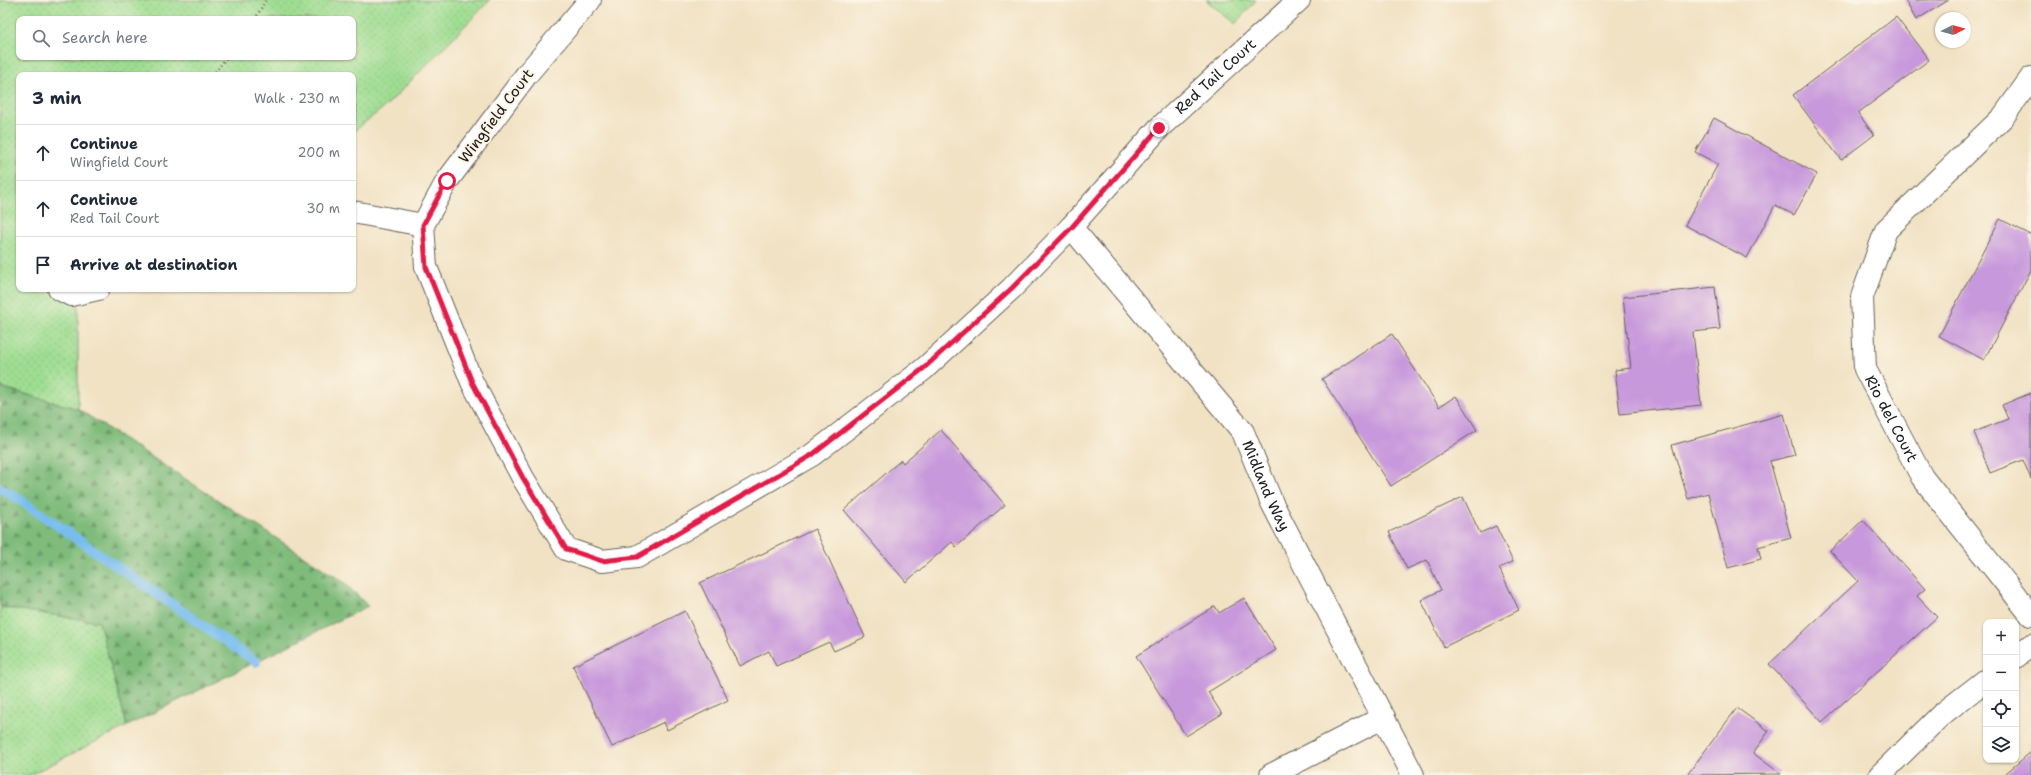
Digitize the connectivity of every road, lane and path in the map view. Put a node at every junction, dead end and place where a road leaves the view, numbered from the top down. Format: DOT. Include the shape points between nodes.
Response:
graph roads {
  1 [pos="266,0"];
  2 [pos="590,0"];
  3 [pos="1299,0"];
  4 [pos="256,16"];
  5 [pos="224,60"];
  6 [pos="215,72"];
  7 [pos="2031,78"];
  8 [pos="356,213"];
  9 [pos="423,225"];
  10 [pos="1072,227"];
  11 [pos="65,292"];
  12 [pos="84,292"];
  13 [pos="2031,615"];
  14 [pos="2031,645"];
  15 [pos="2018,655"];
  16 [pos="1983,682"];
  17 [pos="1384,717"];
  18 [pos="1271,775"];
  19 [pos="1413,775"];
  20 [pos="1880,775"];
  1 -- 4 [label="path"];
  2 -- 9 [label="street, Wingfield Court" via="527,74 447,181"];
  3 -- 10 [label="street, Red Tail Court" via="1159,128"];
  5 -- 6 [label="path"];
  7 -- 13 [label="street, Rio del Court" via="2003,117 1886,230 1862,297 1865,369 1922,477"];
  8 -- 9 [label="street"];
  9 -- 10 [label="street" via="426,267 472,382 523,478 566,549 602,561 637,557 812,455 924,368 1012,288"];
  10 -- 17 [label="street, Midland Way" via="1243,432 1272,503"];
  11 -- 12 [label="street" via="71,295"];
  14 -- 15 [label="street"];
  16 -- 20 [label="street" via="1941,715"];
  17 -- 18 [label="street"];
  17 -- 19 [label="street, Midland Way"];
}
